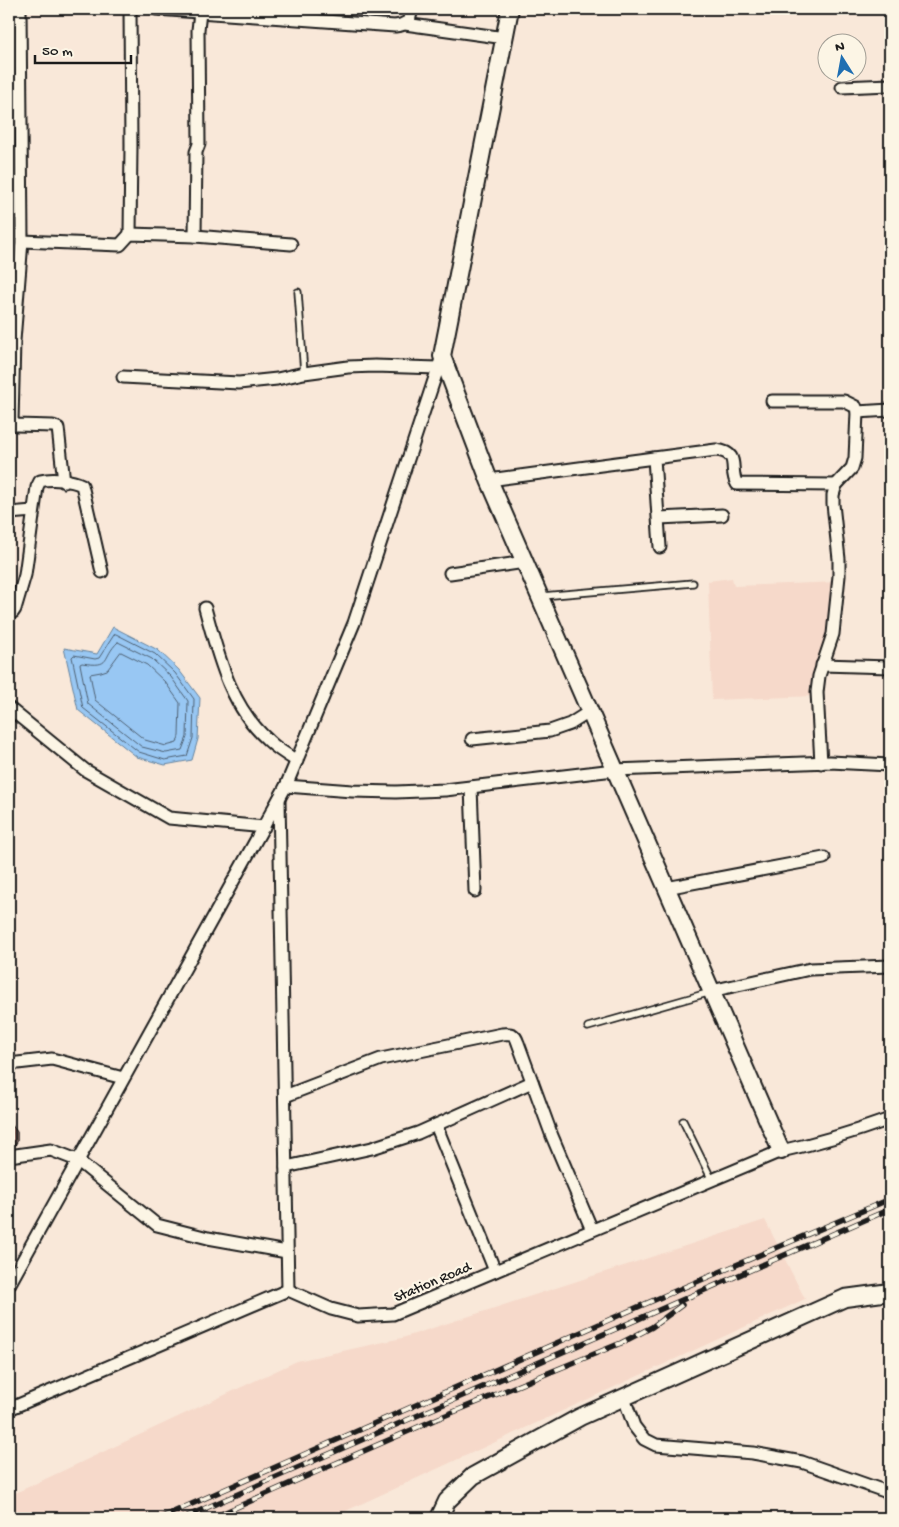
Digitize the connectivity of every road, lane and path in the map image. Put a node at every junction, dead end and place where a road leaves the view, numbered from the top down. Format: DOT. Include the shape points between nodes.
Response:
graph roads {
  1 [pos="20,9"];
  2 [pos="130,9"];
  3 [pos="156,9"];
  4 [pos="412,9"];
  5 [pos="510,9"];
  6 [pos="200,12"];
  7 [pos="405,24"];
  8 [pos="505,38"];
  9 [pos="890,85"];
  10 [pos="842,87"];
  11 [pos="130,234"];
  12 [pos="195,236"];
  13 [pos="22,241"];
  14 [pos="290,244"];
  15 [pos="298,292"];
  16 [pos="440,362"];
  17 [pos="304,373"];
  18 [pos="123,377"];
  19 [pos="772,401"];
  20 [pos="890,410"];
  21 [pos="857,412"];
  22 [pos="654,458"];
  23 [pos="489,480"];
  24 [pos="64,482"];
  25 [pos="836,485"];
  26 [pos="34,511"];
  27 [pos="9,513"];
  28 [pos="722,515"];
  29 [pos="659,518"];
  30 [pos="660,547"];
  31 [pos="525,562"];
  32 [pos="102,572"];
  33 [pos="450,573"];
  34 [pos="693,583"];
  35 [pos="540,596"];
  36 [pos="205,608"];
  37 [pos="9,614"];
  38 [pos="822,665"];
  39 [pos="890,667"];
  40 [pos="9,708"];
  41 [pos="590,712"];
  42 [pos="472,739"];
  43 [pos="297,762"];
  44 [pos="821,763"];
  45 [pos="890,765"];
  46 [pos="614,770"];
  47 [pos="286,786"];
  48 [pos="471,787"];
  49 [pos="279,799"];
  50 [pos="264,827"];
  51 [pos="824,858"];
  52 [pos="666,888"];
  53 [pos="475,891"];
  54 [pos="890,966"];
  55 [pos="711,991"];
  56 [pos="588,1027"];
  57 [pos="9,1064"];
  58 [pos="123,1078"];
  59 [pos="532,1082"];
  60 [pos="284,1096"];
  61 [pos="890,1119"];
  62 [pos="684,1121"];
  63 [pos="436,1125"];
  64 [pos="781,1151"];
  65 [pos="9,1156"];
  66 [pos="77,1160"];
  67 [pos="286,1167"];
  68 [pos="712,1180"];
  69 [pos="592,1230"];
  70 [pos="287,1252"];
  71 [pos="495,1271"];
  72 [pos="9,1285"];
  73 [pos="288,1290"];
  74 [pos="890,1292"];
  75 [pos="624,1398"];
  76 [pos="9,1409"];
  77 [pos="890,1492"];
  78 [pos="439,1518"];
  1 -- 13 [label="street"];
  2 -- 11 [label="street"];
  3 -- 6 [label="street"];
  4 -- 7 [label="street"];
  5 -- 8 [label="street"];
  6 -- 7 [label="street" via="395,26"];
  6 -- 12 [label="street"];
  7 -- 8 [label="street"];
  8 -- 16 [label="street"];
  9 -- 10 [label="street"];
  11 -- 12 [label="street"];
  11 -- 13 [label="street" via="120,245"];
  12 -- 14 [label="street"];
  13 -- 24 [label="street" via="12,421 16,425 58,428"];
  15 -- 17 [label="lane"];
  16 -- 17 [label="street"];
  16 -- 23 [label="street"];
  16 -- 43 [label="street" via="354,623"];
  17 -- 18 [label="street" via="239,383"];
  19 -- 21 [label="street" via="844,401 856,407"];
  20 -- 21 [label="street"];
  21 -- 25 [label="street" via="852,468"];
  22 -- 23 [label="street"];
  22 -- 25 [label="street" via="724,451 733,461 737,484"];
  22 -- 29 [label="street"];
  23 -- 31 [label="street"];
  24 -- 26 [label="street" via="40,481"];
  24 -- 32 [label="street" via="83,487"];
  25 -- 38 [label="street" via="833,504 839,576 833,634"];
  26 -- 27 [label="street"];
  26 -- 37 [label="street" via="25,575 15,609"];
  28 -- 29 [label="street"];
  29 -- 30 [label="street"];
  31 -- 33 [label="street"];
  31 -- 35 [label="street"];
  34 -- 35 [label="lane"];
  35 -- 41 [label="street"];
  36 -- 43 [label="street" via="228,683 243,710 269,741"];
  38 -- 39 [label="street"];
  38 -- 44 [label="street" via="817,692"];
  40 -- 50 [label="street" via="85,770 169,818"];
  41 -- 42 [label="street" via="550,731"];
  41 -- 46 [label="street"];
  43 -- 47 [label="street"];
  44 -- 45 [label="street"];
  44 -- 46 [label="street"];
  46 -- 48 [label="street"];
  46 -- 52 [label="street"];
  47 -- 48 [label="street" via="396,792"];
  47 -- 49 [label="street"];
  48 -- 53 [label="street"];
  49 -- 50 [label="street"];
  49 -- 60 [label="street"];
  50 -- 58 [label="street"];
  51 -- 52 [label="street"];
  52 -- 55 [label="street"];
  54 -- 55 [label="street" via="810,969"];
  55 -- 56 [label="lane"];
  55 -- 64 [label="street"];
  57 -- 58 [label="street" via="52,1059"];
  58 -- 66 [label="street"];
  59 -- 60 [label="street" via="511,1033 382,1059"];
  59 -- 63 [label="street"];
  59 -- 69 [label="street"];
  60 -- 67 [label="street"];
  61 -- 64 [label="street, Station Road" via="812,1145"];
  62 -- 68 [label="lane"];
  63 -- 67 [label="street" via="372,1148"];
  63 -- 71 [label="street"];
  64 -- 68 [label="street, Station Road"];
  65 -- 66 [label="street" via="51,1150"];
  66 -- 70 [label="street" via="157,1225"];
  66 -- 72 [label="street"];
  67 -- 70 [label="street"];
  68 -- 69 [label="street, Station Road"];
  69 -- 71 [label="street, Station Road"];
  70 -- 73 [label="street"];
  71 -- 73 [label="street, Station Road" via="393,1314 358,1316 331,1309"];
  73 -- 76 [label="street"];
  74 -- 75 [label="street" via="845,1298"];
  75 -- 77 [label="street" via="634,1426 644,1439 656,1445 753,1453 802,1462"];
  75 -- 78 [label="street" via="580,1417 473,1476 447,1501"];
}
